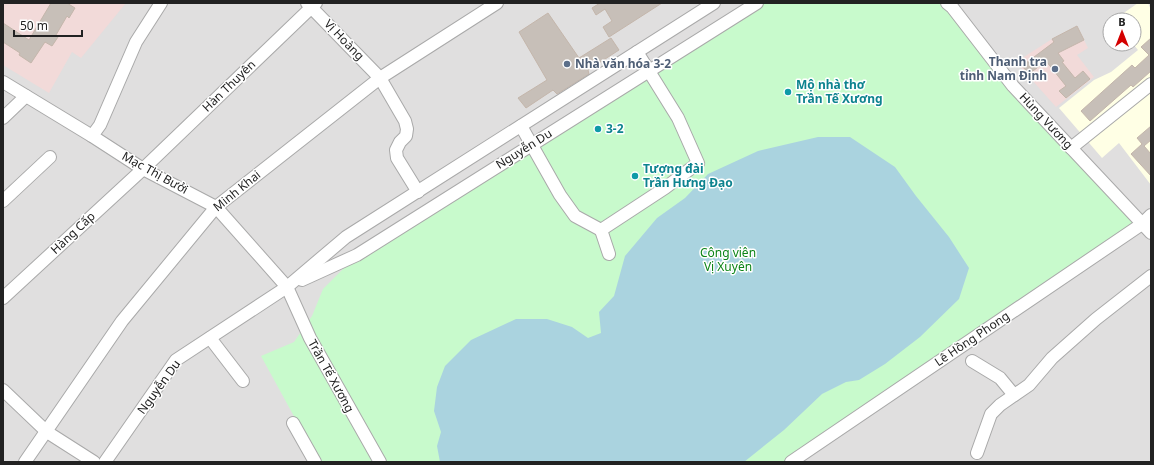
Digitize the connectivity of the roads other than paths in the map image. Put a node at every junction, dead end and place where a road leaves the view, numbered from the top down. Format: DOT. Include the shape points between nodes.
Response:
graph roads {
  1 [pos="161,3"];
  2 [pos="497,3"];
  3 [pos="714,3"];
  4 [pos="757,3"];
  5 [pos="311,4"];
  6 [pos="953,4"];
  7 [pos="637,52"];
  8 [pos="649,71"];
  9 [pos="380,78"];
  10 [pos="3,82"];
  11 [pos="1151,84"];
  12 [pos="26,96"];
  13 [pos="3,118"];
  14 [pos="521,126"];
  15 [pos="92,136"];
  16 [pos="531,145"];
  17 [pos="1071,148"];
  18 [pos="50,157"];
  19 [pos="143,168"];
  20 [pos="418,192"];
  21 [pos="3,201"];
  22 [pos="216,206"];
  23 [pos="1151,215"];
  24 [pos="1142,224"];
  25 [pos="601,230"];
  26 [pos="1151,233"];
  27 [pos="609,254"];
  28 [pos="1151,276"];
  29 [pos="287,287"];
  30 [pos="3,298"];
  31 [pos="210,338"];
  32 [pos="972,361"];
  33 [pos="243,381"];
  34 [pos="3,390"];
  35 [pos="1014,395"];
  36 [pos="293,423"];
  37 [pos="47,432"];
  38 [pos="978,453"];
  39 [pos="25,462"];
  40 [pos="94,462"];
  41 [pos="105,462"];
  42 [pos="315,462"];
  43 [pos="380,462"];
  44 [pos="791,462"];
  1 -- 15 [label="street" via="136,42 100,125"];
  2 -- 9 [label="street, Minh Khai"];
  3 -- 7 [label="street, Nguyễn Du"];
  4 -- 8 [label="street, Nguyễn Du"];
  5 -- 9 [label="street, Vị Hoàng"];
  5 -- 19 [label="street, Hàn Thuyên"];
  6 -- 17 [label="street, Hùng Vương" via="1013,86"];
  7 -- 8 [label="street"];
  7 -- 14 [label="street, Nguyễn Du"];
  8 -- 16 [label="street, Nguyễn Du"];
  8 -- 25 [label="street" via="678,118 698,163"];
  9 -- 20 [label="street" via="408,129 396,150 397,158"];
  9 -- 22 [label="street, Minh Khai"];
  10 -- 12 [label="street, Mạc Thị Bưởi"];
  11 -- 17 [label="street"];
  12 -- 13 [label="street"];
  12 -- 15 [label="street, Mạc Thị Bưởi"];
  14 -- 16 [label="street"];
  14 -- 20 [label="street, Nguyễn Du"];
  15 -- 19 [label="street, Mạc Thị Bưởi"];
  16 -- 25 [label="street" via="575,216"];
  16 -- 29 [label="street, Nguyễn Du" via="357,254"];
  17 -- 24 [label="street, Hùng Vương"];
  18 -- 21 [label="street"];
  19 -- 22 [label="street, Mạc Thị Bưởi"];
  19 -- 30 [label="street, Hàng Cấp"];
  20 -- 29 [label="street, Nguyễn Du" via="346,237"];
  22 -- 29 [label="street, Mạc Thị Bưởi"];
  22 -- 37 [label="street, Minh Khai" via="122,321"];
  23 -- 24 [label="street, Lê Hồng Phong"];
  24 -- 26 [label="street, Hùng Vương"];
  24 -- 44 [label="street, Lê Hồng Phong"];
  25 -- 27 [label="street"];
  28 -- 35 [label="street" via="1096,319 1052,358 1029,385"];
  29 -- 31 [label="street, Nguyễn Du"];
  29 -- 43 [label="street, Trần Tế Xương" via="310,338"];
  31 -- 33 [label="street"];
  31 -- 41 [label="street, Nguyễn Du" via="176,360"];
  32 -- 35 [label="street" via="1000,378"];
  34 -- 37 [label="street"];
  35 -- 38 [label="street" via="992,414"];
  36 -- 42 [label="street"];
  37 -- 39 [label="street, Minh Khai"];
  37 -- 40 [label="street"];
}
